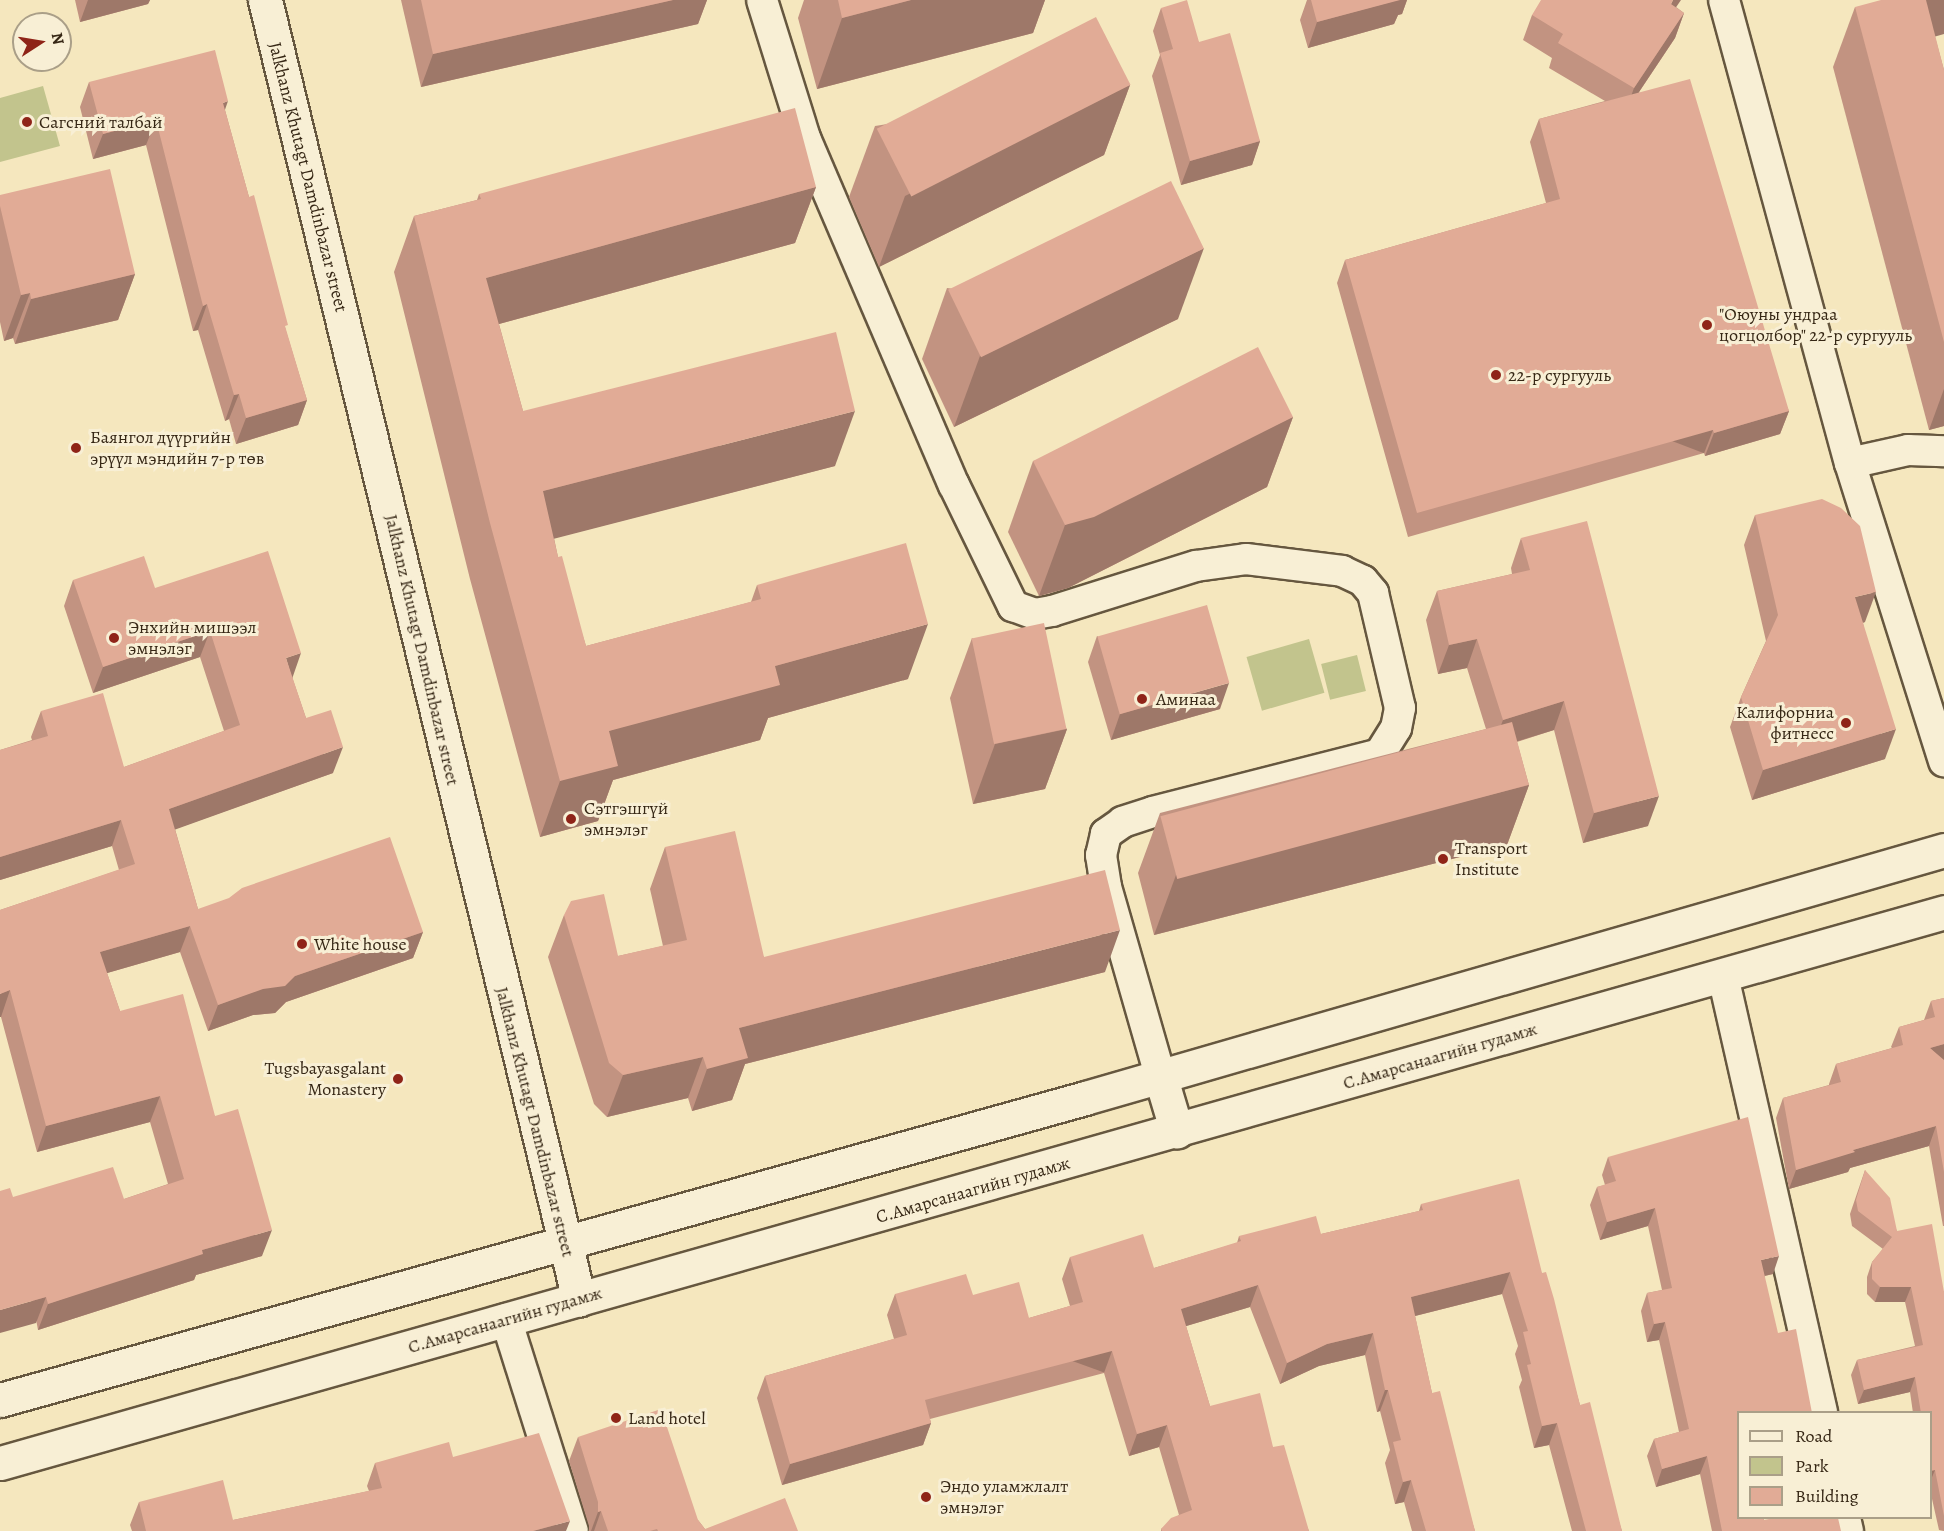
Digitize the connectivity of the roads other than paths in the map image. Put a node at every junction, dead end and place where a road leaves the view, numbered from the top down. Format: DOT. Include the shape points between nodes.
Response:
graph roads {
  1 [pos="265,0"];
  2 [pos="762,0"];
  3 [pos="1724,0"];
  4 [pos="1944,451"];
  5 [pos="1850,463"];
  6 [pos="1944,762"];
  7 [pos="1944,850"];
  8 [pos="1944,912"];
  9 [pos="1723,976"];
  10 [pos="1160,1076"];
  11 [pos="1177,1132"];
  12 [pos="564,1244"];
  13 [pos="579,1300"];
  14 [pos="506,1319"];
  15 [pos="0,1400"];
  16 [pos="1822,1411"];
  17 [pos="0,1463"];
  18 [pos="573,1531"];
  1 -- 12 [label="main road, Jalkhanz Khutagt Damdinbazar street"];
  2 -- 10 [label="street" via="805,138 954,485 1013,606 1035,614 1052,611 1196,566 1246,559 1342,571 1364,581 1372,593 1400,708 1396,728 1380,754 1123,822 1106,834 1102,843 1106,887"];
  3 -- 5 [label="street"];
  4 -- 5 [label="street" via="1908,450"];
  5 -- 6 [label="street"];
  7 -- 10 [label="main road"];
  8 -- 9 [label="main road, С.Амарсанаагийн гудамж"];
  9 -- 11 [label="main road, С.Амарсанаагийн гудамж"];
  9 -- 16 [label="street"];
  10 -- 11 [label="main road"];
  10 -- 12 [label="main road"];
  11 -- 13 [label="main road, С.Амарсанаагийн гудамж"];
  12 -- 13 [label="main road, Jalkhanz Khutagt Damdinbazar street"];
  12 -- 15 [label="main road"];
  13 -- 14 [label="main road, С.Амарсанаагийн гудамж"];
  14 -- 17 [label="main road, С.Амарсанаагийн гудамж"];
  14 -- 18 [label="street"];
}
